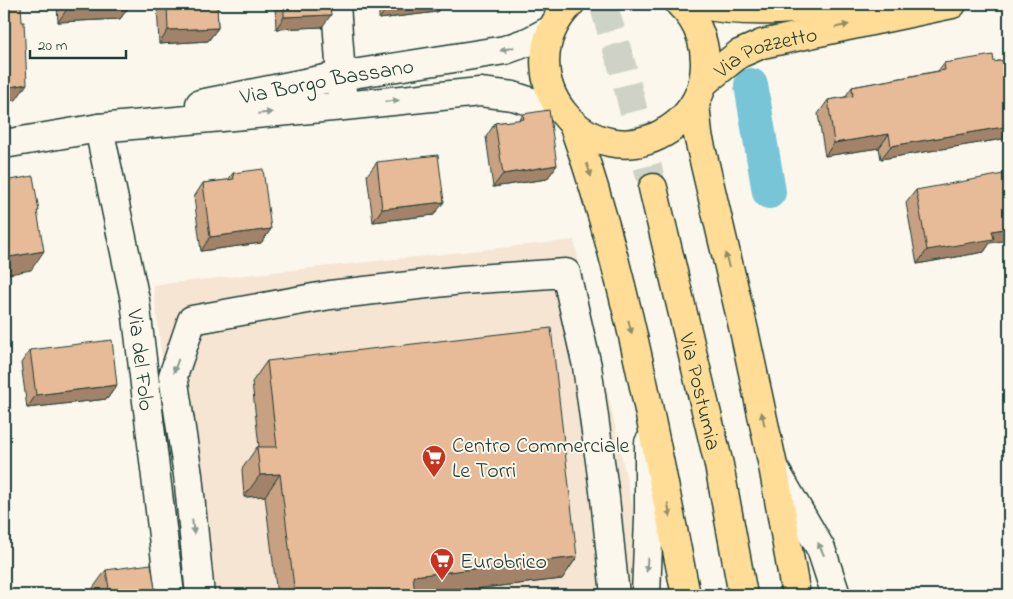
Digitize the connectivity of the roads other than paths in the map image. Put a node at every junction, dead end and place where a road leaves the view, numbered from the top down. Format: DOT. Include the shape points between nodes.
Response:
graph roads {
  1 [pos="336,4"];
  2 [pos="680,4"];
  3 [pos="699,4"];
  4 [pos="856,4"];
  5 [pos="952,4"];
  6 [pos="560,13"];
  7 [pos="340,76"];
  8 [pos="699,93"];
  9 [pos="344,106"];
  10 [pos="565,114"];
  11 [pos="99,128"];
  12 [pos="4,144"];
  13 [pos="654,188"];
  14 [pos="649,411"];
  15 [pos="773,466"];
  16 [pos="170,595"];
  17 [pos="200,595"];
  18 [pos="615,595"];
  19 [pos="646,595"];
  20 [pos="686,595"];
  21 [pos="743,595"];
  22 [pos="796,595"];
  23 [pos="836,595"];
  1 -- 7 [label="street"];
  2 -- 8 [label="main road" via="698,27 704,45 706,64"];
  3 -- 4 [label="main road, Via Pozzetto" via="732,10 757,10"];
  8 -- 5 [label="main road, Via Pozzetto, one-way" via="738,54 762,44"];
  6 -- 7 [label="street, Via Borgo Bassano, one-way" via="530,41 505,50"];
  6 -- 10 [label="main road, Via Borgo Bassano" via="544,59 547,83"];
  7 -- 9 [label="street"];
  7 -- 11 [label="street, Via Borgo Bassano"];
  8 -- 10 [label="main road, Via Borgo Bassano" via="680,121 661,134 639,142 615,143 592,136"];
  15 -- 8 [label="main road, one-way" via="698,136"];
  9 -- 10 [label="street, Via Borgo Bassano, one-way" via="480,92 514,96"];
  11 -- 9 [label="street, Via Borgo Bassano, one-way"];
  10 -- 14 [label="main road, one-way" via="592,177"];
  11 -- 12 [label="street, Via Borgo Bassano"];
  11 -- 16 [label="street, Via del Folo" via="135,300"];
  13 -- 21 [label="main road, Via Postumia" via="719,465"];
  14 -- 19 [label="street, one-way"];
  14 -- 20 [label="main road, one-way"];
  15 -- 22 [label="main road"];
  23 -- 15 [label="street, one-way" via="821,549"];
  18 -- 17 [label="street, one-way" via="587,366 566,273 462,280 339,294 192,320 173,376 188,474"];
}
